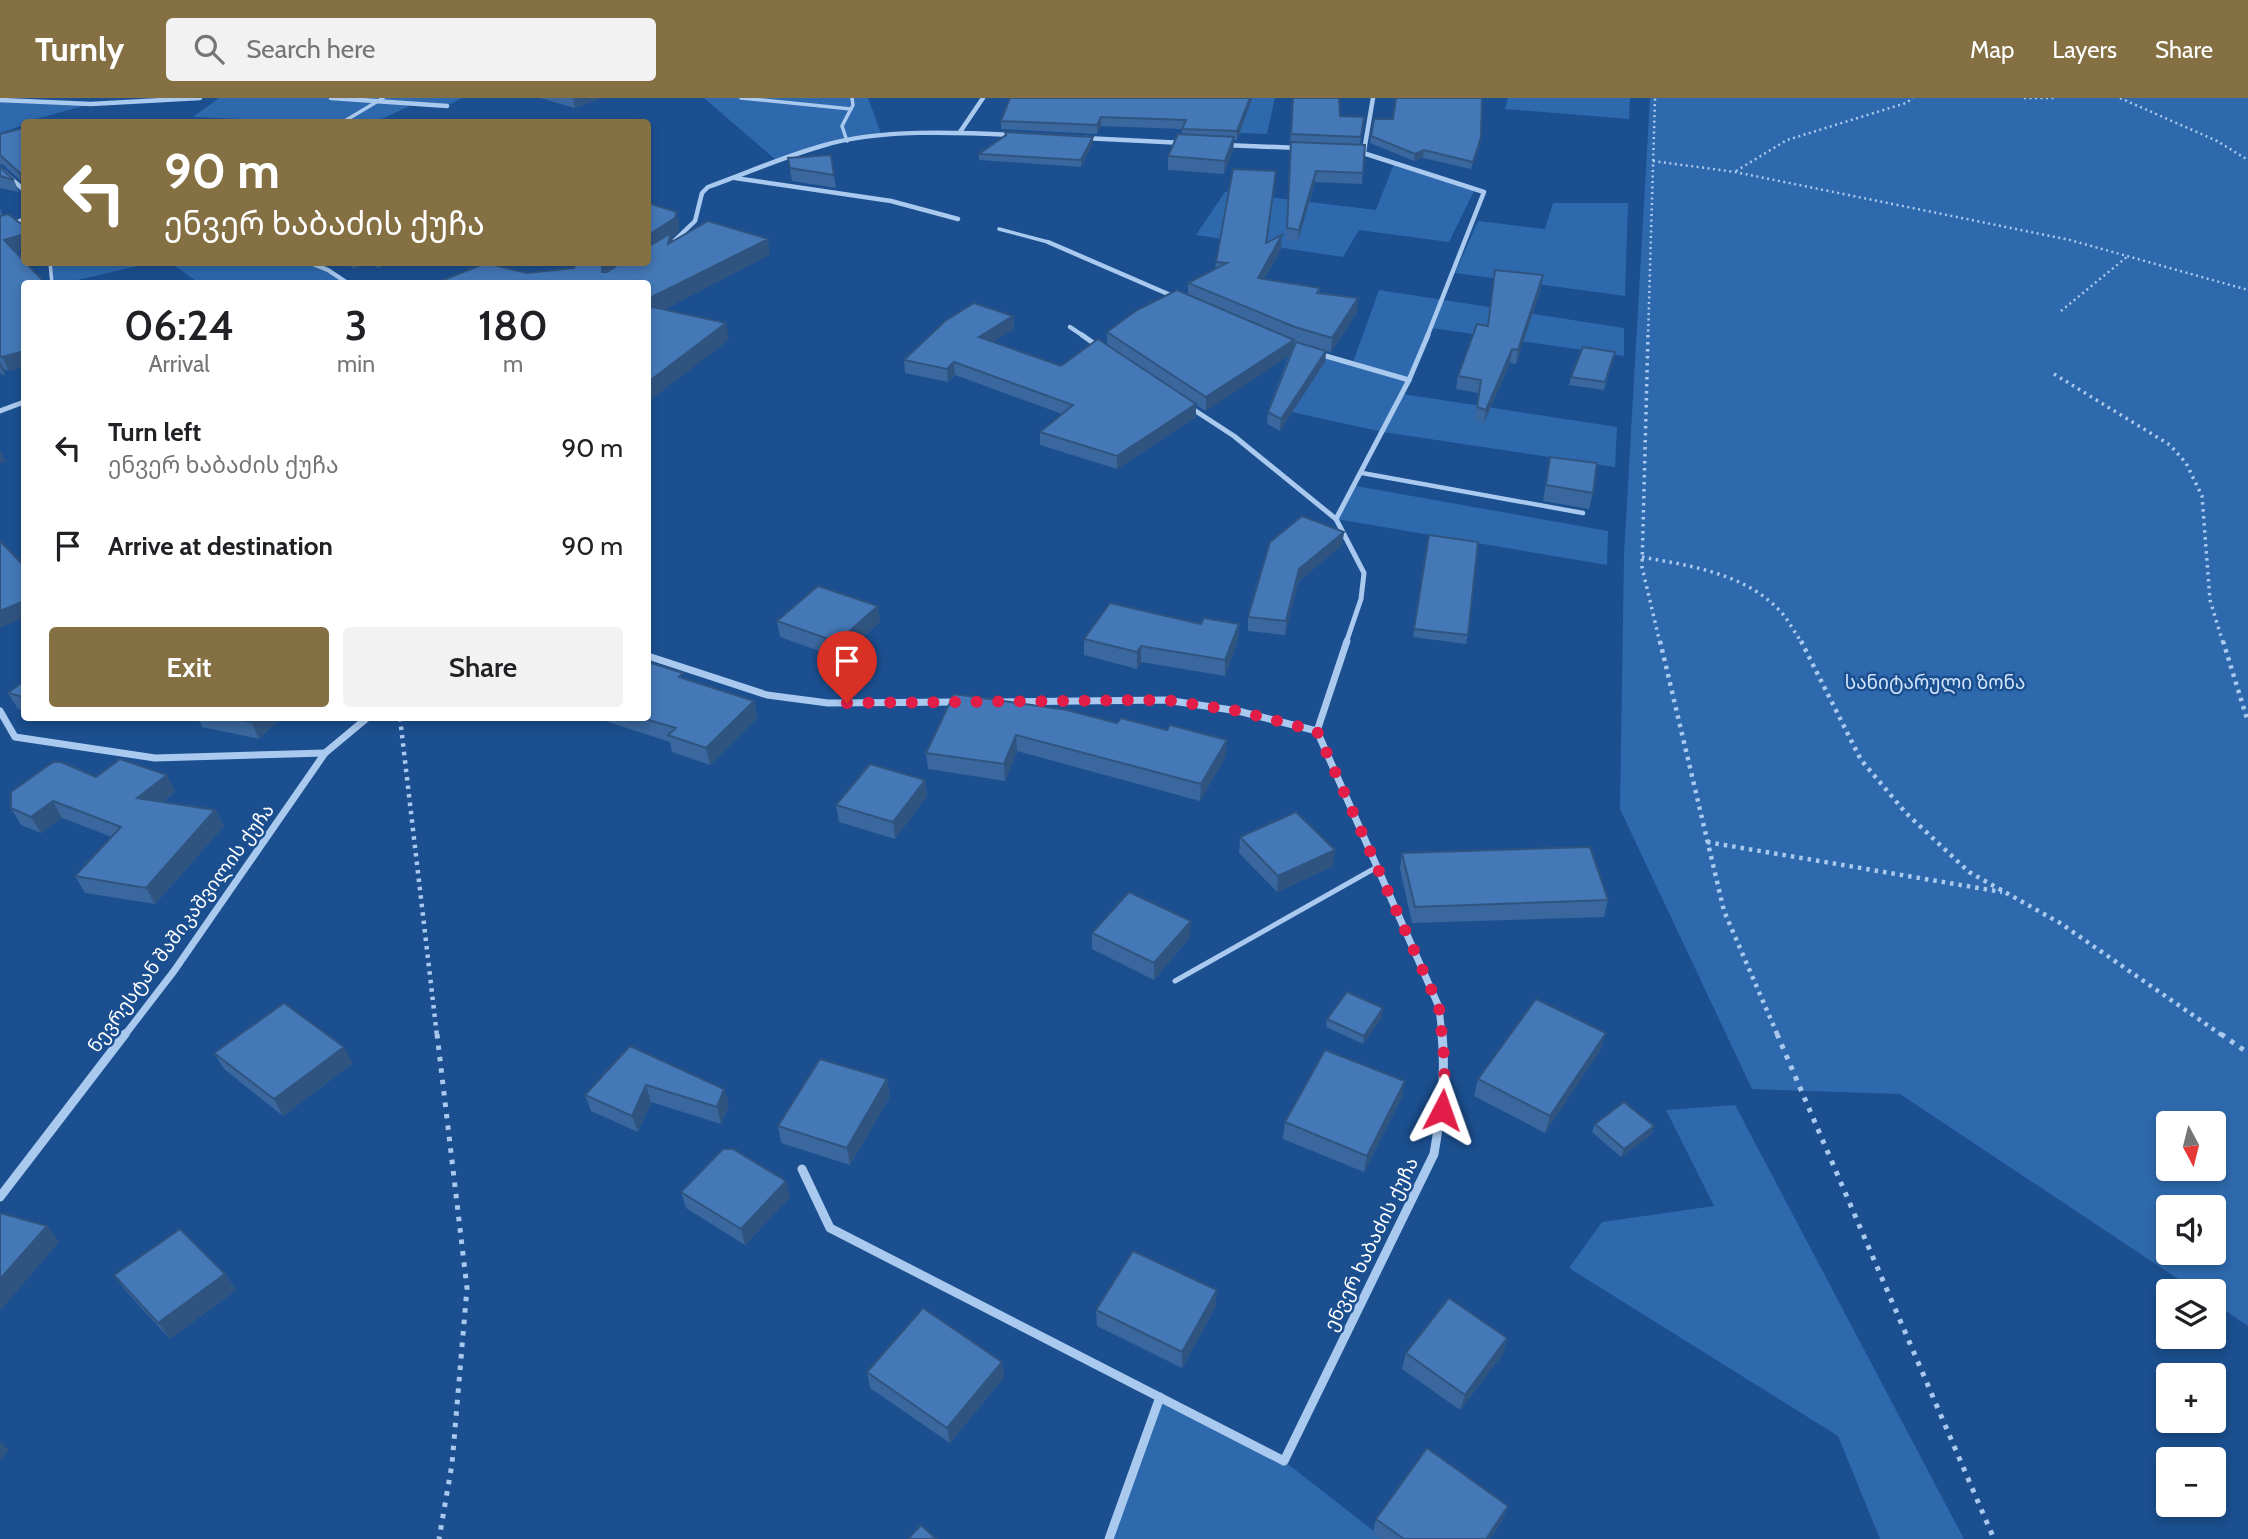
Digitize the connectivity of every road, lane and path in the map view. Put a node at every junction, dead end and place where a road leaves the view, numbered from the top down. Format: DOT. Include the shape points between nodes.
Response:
graph roads {
  1 [pos="201,98"];
  2 [pos="331,98"];
  3 [pos="383,98"];
  4 [pos="741,98"];
  5 [pos="852,98"];
  6 [pos="983,98"];
  7 [pos="1373,98"];
  8 [pos="1655,98"];
  9 [pos="1913,98"];
  10 [pos="2024,98"];
  11 [pos="2057,98"];
  12 [pos="2120,98"];
  13 [pos="0,100"];
  14 [pos="376,101"];
  15 [pos="447,106"];
  16 [pos="851,109"];
  17 [pos="348,119"];
  18 [pos="960,132"];
  19 [pos="1015,135"];
  20 [pos="1071,138"];
  21 [pos="847,141"];
  22 [pos="1197,144"];
  23 [pos="1211,144"];
  24 [pos="1308,149"];
  25 [pos="1350,151"];
  26 [pos="1364,151"];
  27 [pos="1653,160"];
  28 [pos="2248,160"];
  29 [pos="0,169"];
  30 [pos="1735,172"];
  31 [pos="734,178"];
  32 [pos="21,187"];
  33 [pos="958,219"];
  34 [pos="21,220"];
  35 [pos="0,228"];
  36 [pos="999,229"];
  37 [pos="1048,242"];
  38 [pos="666,248"];
  39 [pos="2128,255"];
  40 [pos="318,266"];
  41 [pos="343,280"];
  42 [pos="2248,290"];
  43 [pos="1178,298"];
  44 [pos="2061,311"];
  45 [pos="1070,327"];
  46 [pos="1105,351"];
  47 [pos="1316,353"];
  48 [pos="2054,374"];
  49 [pos="1409,380"];
  50 [pos="1180,400"];
  51 [pos="21,403"];
  52 [pos="0,411"];
  53 [pos="1362,473"];
  54 [pos="1583,513"];
  55 [pos="1336,519"];
  56 [pos="1642,557"];
  57 [pos="651,657"];
  58 [pos="962,702"];
  59 [pos="988,702"];
  60 [pos="0,711"];
  61 [pos="364,721"];
  62 [pos="400,721"];
  63 [pos="2248,722"];
  64 [pos="1317,731"];
  65 [pos="325,753"];
  66 [pos="1707,842"];
  67 [pos="1377,867"];
  68 [pos="2006,893"];
  69 [pos="1175,981"];
  70 [pos="2248,1053"];
  71 [pos="802,1170"];
  72 [pos="0,1197"];
  73 [pos="1160,1397"];
  74 [pos="439,1539"];
  75 [pos="1109,1539"];
  76 [pos="1994,1539"];
  1 -- 13 [label="street" via="91,104"];
  2 -- 14 [label="street"];
  3 -- 14 [label="lane"];
  4 -- 16 [label="lane"];
  5 -- 16 [label="lane"];
  6 -- 18 [label="street"];
  7 -- 26 [label="street"];
  8 -- 27 [label="path"];
  9 -- 30 [label="path" via="1787,140"];
  10 -- 11 [label="path"];
  12 -- 28 [label="path" via="2217,141"];
  14 -- 15 [label="street"];
  14 -- 17 [label="lane"];
  16 -- 21 [label="lane" via="842,126"];
  18 -- 19 [label="street"];
  18 -- 21 [label="street"];
  20 -- 22 [label="street"];
  21 -- 31 [label="street"];
  23 -- 24 [label="street"];
  25 -- 26 [label="street"];
  26 -- 49 [label="street" via="1484,192"];
  27 -- 30 [label="path"];
  27 -- 56 [label="path"];
  29 -- 32 [label="street"];
  30 -- 39 [label="path"];
  31 -- 33 [label="street" via="891,201"];
  31 -- 38 [label="street" via="702,193 695,221"];
  34 -- 35 [label="lane"];
  36 -- 37 [label="lane"];
  37 -- 43 [label="street"];
  39 -- 42 [label="path"];
  39 -- 44 [label="path"];
  40 -- 41 [label="street"];
  45 -- 46 [label="street"];
  47 -- 49 [label="street"];
  48 -- 63 [label="path" via="2170,445 2186,463 2202,496 2210,600"];
  49 -- 53 [label="street"];
  50 -- 55 [label="street" via="1234,436"];
  51 -- 52 [label="street"];
  53 -- 54 [label="lane"];
  53 -- 55 [label="street"];
  55 -- 64 [label="street" via="1364,573 1361,599"];
  56 -- 66 [label="path"];
  56 -- 68 [label="path" via="1710,570 1741,582 1780,611 1809,653 1861,760 1906,813 1969,872"];
  57 -- 58 [label="street" via="767,695 828,703"];
  59 -- 64 [label="street" via="1166,700 1238,711"];
  60 -- 65 [label="street" via="15,737 155,758"];
  61 -- 65 [label="street, ნევრესტან შაშიკაშვილის ქუჩა"];
  62 -- 74 [label="path" via="467,1288 452,1464"];
  64 -- 67 [label="street, ენვერ ხაბაძის ქუჩა"];
  65 -- 72 [label="street, ნევრესტან შაშიკაშვილის ქუჩა" via="174,971"];
  66 -- 68 [label="path"];
  66 -- 76 [label="path" via="1724,911"];
  67 -- 69 [label="lane"];
  67 -- 73 [label="street, ენვერ ხაბაძის ქუჩა" via="1439,1007 1445,1066 1434,1154 1284,1461"];
  68 -- 70 [label="path" via="2060,923"];
  71 -- 73 [label="street" via="830,1228"];
  73 -- 75 [label="street"];
}
